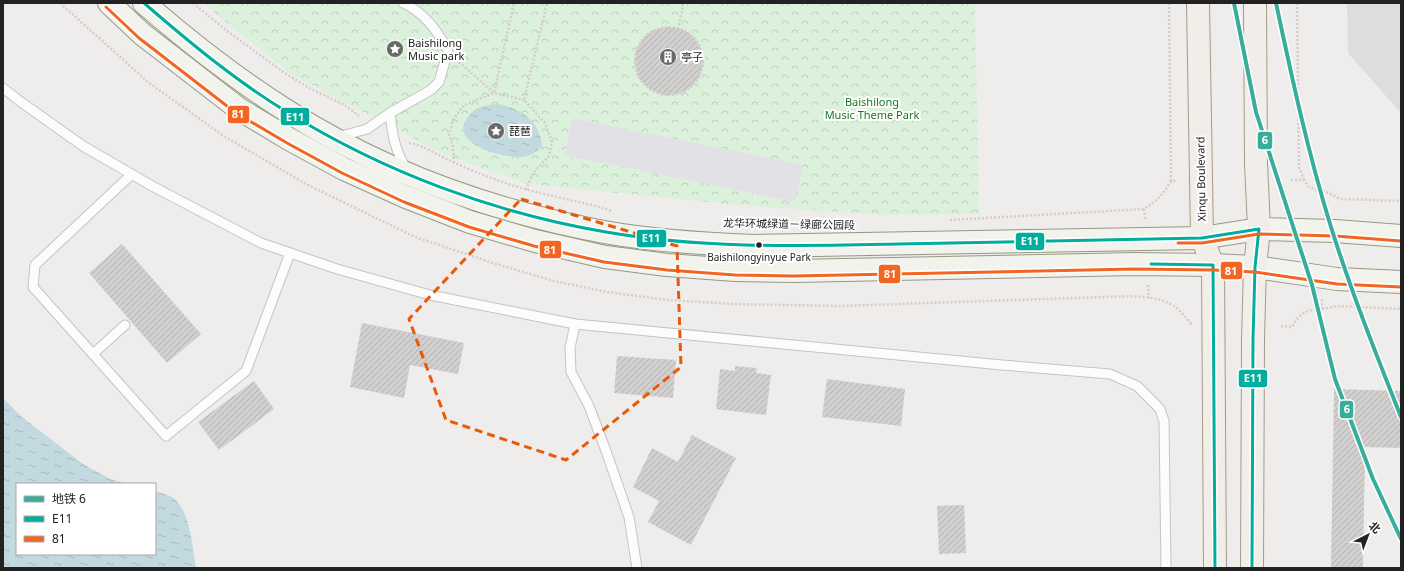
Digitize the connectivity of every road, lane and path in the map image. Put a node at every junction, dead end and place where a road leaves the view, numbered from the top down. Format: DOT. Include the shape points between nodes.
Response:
graph roads {
  1 [pos="109,3"];
  2 [pos="144,3"];
  3 [pos="193,3"];
  4 [pos="403,3"];
  5 [pos="514,3"];
  6 [pos="547,3"];
  7 [pos="682,3"];
  8 [pos="1169,3"];
  9 [pos="1198,3"];
  10 [pos="1256,3"];
  11 [pos="1297,3"];
  12 [pos="678,29"];
  13 [pos="448,51"];
  14 [pos="3,88"];
  15 [pos="494,93"];
  16 [pos="524,100"];
  17 [pos="390,113"];
  18 [pos="360,117"];
  19 [pos="329,136"];
  20 [pos="403,143"];
  21 [pos="454,162"];
  22 [pos="132,174"];
  23 [pos="416,177"];
  24 [pos="1292,180"];
  25 [pos="1304,180"];
  26 [pos="1171,181"];
  27 [pos="1176,181"];
  28 [pos="526,190"];
  29 [pos="1323,190"];
  30 [pos="1401,201"];
  31 [pos="1323,208"];
  32 [pos="1144,209"];
  33 [pos="618,212"];
  34 [pos="1145,219"];
  35 [pos="946,220"];
  36 [pos="1258,229"];
  37 [pos="1401,236"];
  38 [pos="1202,238"];
  39 [pos="290,253"];
  40 [pos="1213,264"];
  41 [pos="1255,267"];
  42 [pos="1148,279"];
  43 [pos="1401,282"];
  44 [pos="1322,296"];
  45 [pos="1149,298"];
  46 [pos="1322,309"];
  47 [pos="1401,309"];
  48 [pos="575,324"];
  49 [pos="125,325"];
  50 [pos="1281,326"];
  51 [pos="93,354"];
  52 [pos="637,568"];
  53 [pos="1166,568"];
  54 [pos="1215,568"];
  55 [pos="1252,568"];
  1 -- 40 [label="main road" via="142,34 239,109 289,139 344,169 406,197 470,222 535,241 597,255 667,265 735,270"];
  2 -- 19 [label="main road" via="232,74 287,112"];
  3 -- 18 [label="path" via="286,74 345,105"];
  4 -- 13 [label="lane" via="429,22"];
  5 -- 15 [label="path"];
  6 -- 16 [label="path"];
  7 -- 12 [label="path"];
  8 -- 26 [label="path"];
  9 -- 38 [label="main road, Xinqu Boulevard"];
  10 -- 36 [label="main road"];
  11 -- 25 [label="path" via="1299,167"];
  12 -- 12 [label="path" via="666,27 655,30 638,46 635,57 639,78 655,92 665,95 676,94 694,84 702,64 697,42 689,34"];
  13 -- 15 [label="path"];
  13 -- 17 [label="lane" via="439,82 431,90"];
  14 -- 22 [label="lane" via="83,146"];
  15 -- 16 [label="path"];
  15 -- 21 [label="path" via="464,105 453,120 449,135"];
  16 -- 28 [label="path" via="545,123 552,142 549,156 533,173"];
  17 -- 19 [label="lane" via="367,129"];
  17 -- 23 [label="lane" via="392,132 400,158"];
  19 -- 23 [label="main road"];
  20 -- 21 [label="path" via="421,145"];
  21 -- 28 [label="path"];
  22 -- 39 [label="lane" via="262,243"];
  22 -- 51 [label="lane" via="35,266 33,287"];
  23 -- 38 [label="main road" via="491,204 543,218 604,232 705,244 799,246"];
  24 -- 25 [label="path"];
  25 -- 29 [label="path" via="1308,186"];
  26 -- 27 [label="path"];
  26 -- 32 [label="path" via="1156,202"];
  28 -- 33 [label="path" via="589,203"];
  29 -- 30 [label="path" via="1340,199"];
  29 -- 31 [label="path"];
  32 -- 34 [label="path"];
  32 -- 35 [label="path"];
  36 -- 37 [label="main road"];
  36 -- 38 [label="main road"];
  36 -- 41 [label="main road"];
  38 -- 40 [label="main road, Xinqu Boulevard"];
  39 -- 48 [label="lane" via="337,270 430,295"];
  39 -- 51 [label="lane" via="246,371 166,436"];
  40 -- 41 [label="main road"];
  40 -- 54 [label="main road, Xinqu Boulevard"];
  41 -- 43 [label="main road" via="1337,279"];
  41 -- 55 [label="main road"];
  42 -- 45 [label="path"];
  44 -- 46 [label="path"];
  46 -- 47 [label="path" via="1337,306"];
  46 -- 50 [label="path" via="1305,312 1292,327"];
  48 -- 52 [label="lane" via="570,348 571,372 589,406 629,518"];
  48 -- 53 [label="lane" via="1110,374 1137,386 1160,409 1164,421"];
  49 -- 51 [label="lane"];
}
